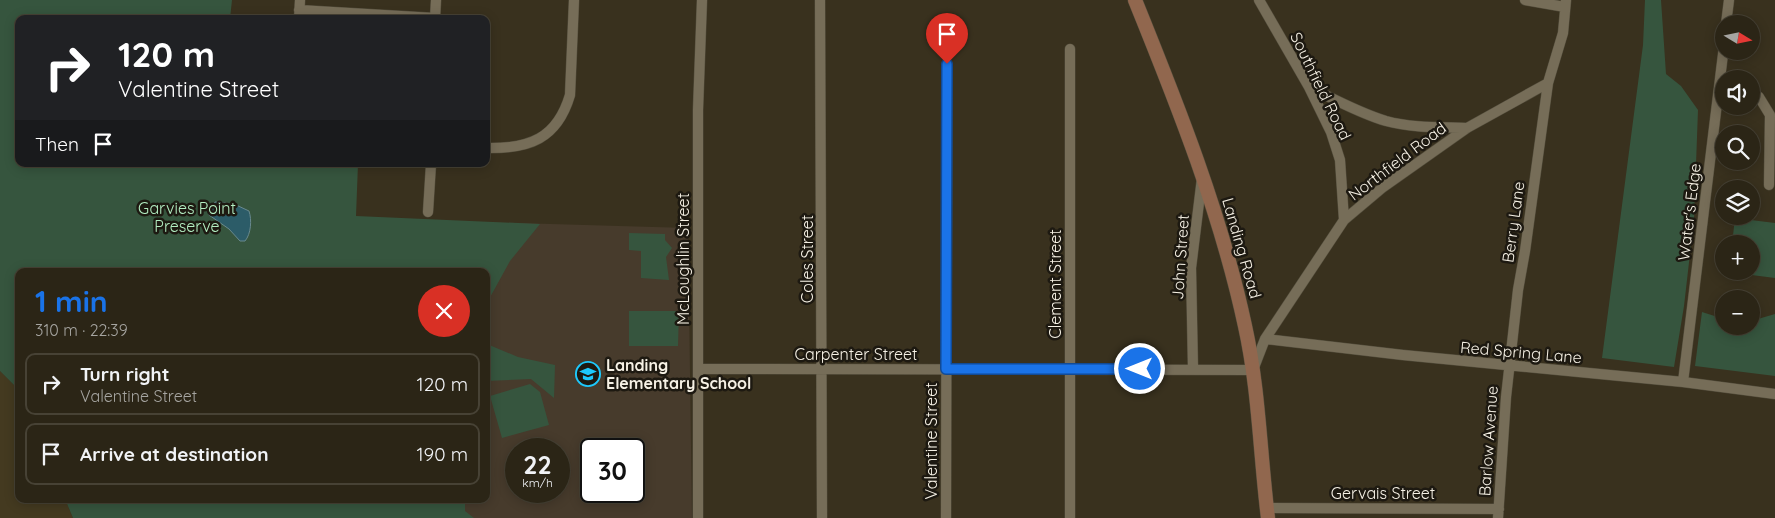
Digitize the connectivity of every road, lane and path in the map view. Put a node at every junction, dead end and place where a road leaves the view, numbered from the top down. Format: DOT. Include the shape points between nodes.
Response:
graph roads {
  1 [pos="436,0"];
  2 [pos="574,0"];
  3 [pos="702,0"];
  4 [pos="820,0"];
  5 [pos="1135,0"];
  6 [pos="1259,0"];
  7 [pos="1525,0"];
  8 [pos="1729,0"];
  9 [pos="1566,3"];
  10 [pos="299,10"];
  11 [pos="384,15"];
  12 [pos="435,15"];
  13 [pos="1727,15"];
  14 [pos="1070,49"];
  15 [pos="947,64"];
  16 [pos="1548,83"];
  17 [pos="1309,87"];
  18 [pos="1760,99"];
  19 [pos="1718,115"];
  20 [pos="1467,128"];
  21 [pos="490,148"];
  22 [pos="431,167"];
  23 [pos="1202,177"];
  24 [pos="1769,185"];
  25 [pos="428,212"];
  26 [pos="1344,220"];
  27 [pos="1265,339"];
  28 [pos="1510,366"];
  29 [pos="698,369"];
  30 [pos="946,369"];
  31 [pos="1193,369"];
  32 [pos="822,370"];
  33 [pos="1070,370"];
  34 [pos="1253,370"];
  35 [pos="1683,382"];
  36 [pos="1775,394"];
  37 [pos="1267,513"];
  38 [pos="1498,514"];
  39 [pos="698,518"];
  40 [pos="822,518"];
  41 [pos="946,518"];
  42 [pos="1070,518"];
  1 -- 12 [label="street"];
  2 -- 21 [label="street" via="570,95 566,109 559,121 529,144 507,149"];
  3 -- 29 [label="street, McLoughlin Street" via="698,110"];
  4 -- 32 [label="street, Coles Street"];
  5 -- 23 [label="street, Landing Road"];
  6 -- 17 [label="street, Southfield Road"];
  7 -- 9 [label="street"];
  8 -- 13 [label="street"];
  9 -- 16 [label="street" via="1563,33"];
  10 -- 11 [label="street"];
  14 -- 33 [label="street, Clement Street"];
  15 -- 30 [label="street, Valentine Street"];
  16 -- 20 [label="street, Northfield Road"];
  16 -- 28 [label="street, Berry Lane"];
  17 -- 20 [label="street" via="1387,121"];
  17 -- 26 [label="street, Southfield Road" via="1331,132 1340,160"];
  18 -- 24 [label="street" via="1770,115"];
  19 -- 35 [label="street, Water's Edge"];
  20 -- 26 [label="street, Northfield Road" via="1382,188"];
  22 -- 25 [label="street"];
  23 -- 31 [label="street, John Street" via="1191,268"];
  23 -- 34 [label="street, Landing Road" via="1222,238"];
  26 -- 27 [label="street, Northfield Road"];
  27 -- 28 [label="street, Red Spring Lane"];
  27 -- 34 [label="street, Northfield Road"];
  28 -- 35 [label="street, Red Spring Lane"];
  28 -- 38 [label="street, Barlow Avenue"];
  29 -- 32 [label="street, Carpenter Street"];
  29 -- 39 [label="street, McLoughlin Street"];
  30 -- 32 [label="street, Carpenter Street"];
  30 -- 33 [label="street, Carpenter Street"];
  30 -- 41 [label="street, Valentine Street"];
  31 -- 33 [label="street, Carpenter Street"];
  31 -- 34 [label="street, Carpenter Street"];
  32 -- 40 [label="street, Coles Street"];
  33 -- 42 [label="street, Clement Street"];
  34 -- 37 [label="street, Landing Road"];
  35 -- 36 [label="street, Red Spring Lane"];
  37 -- 38 [label="street, Gervais Street"];
}
